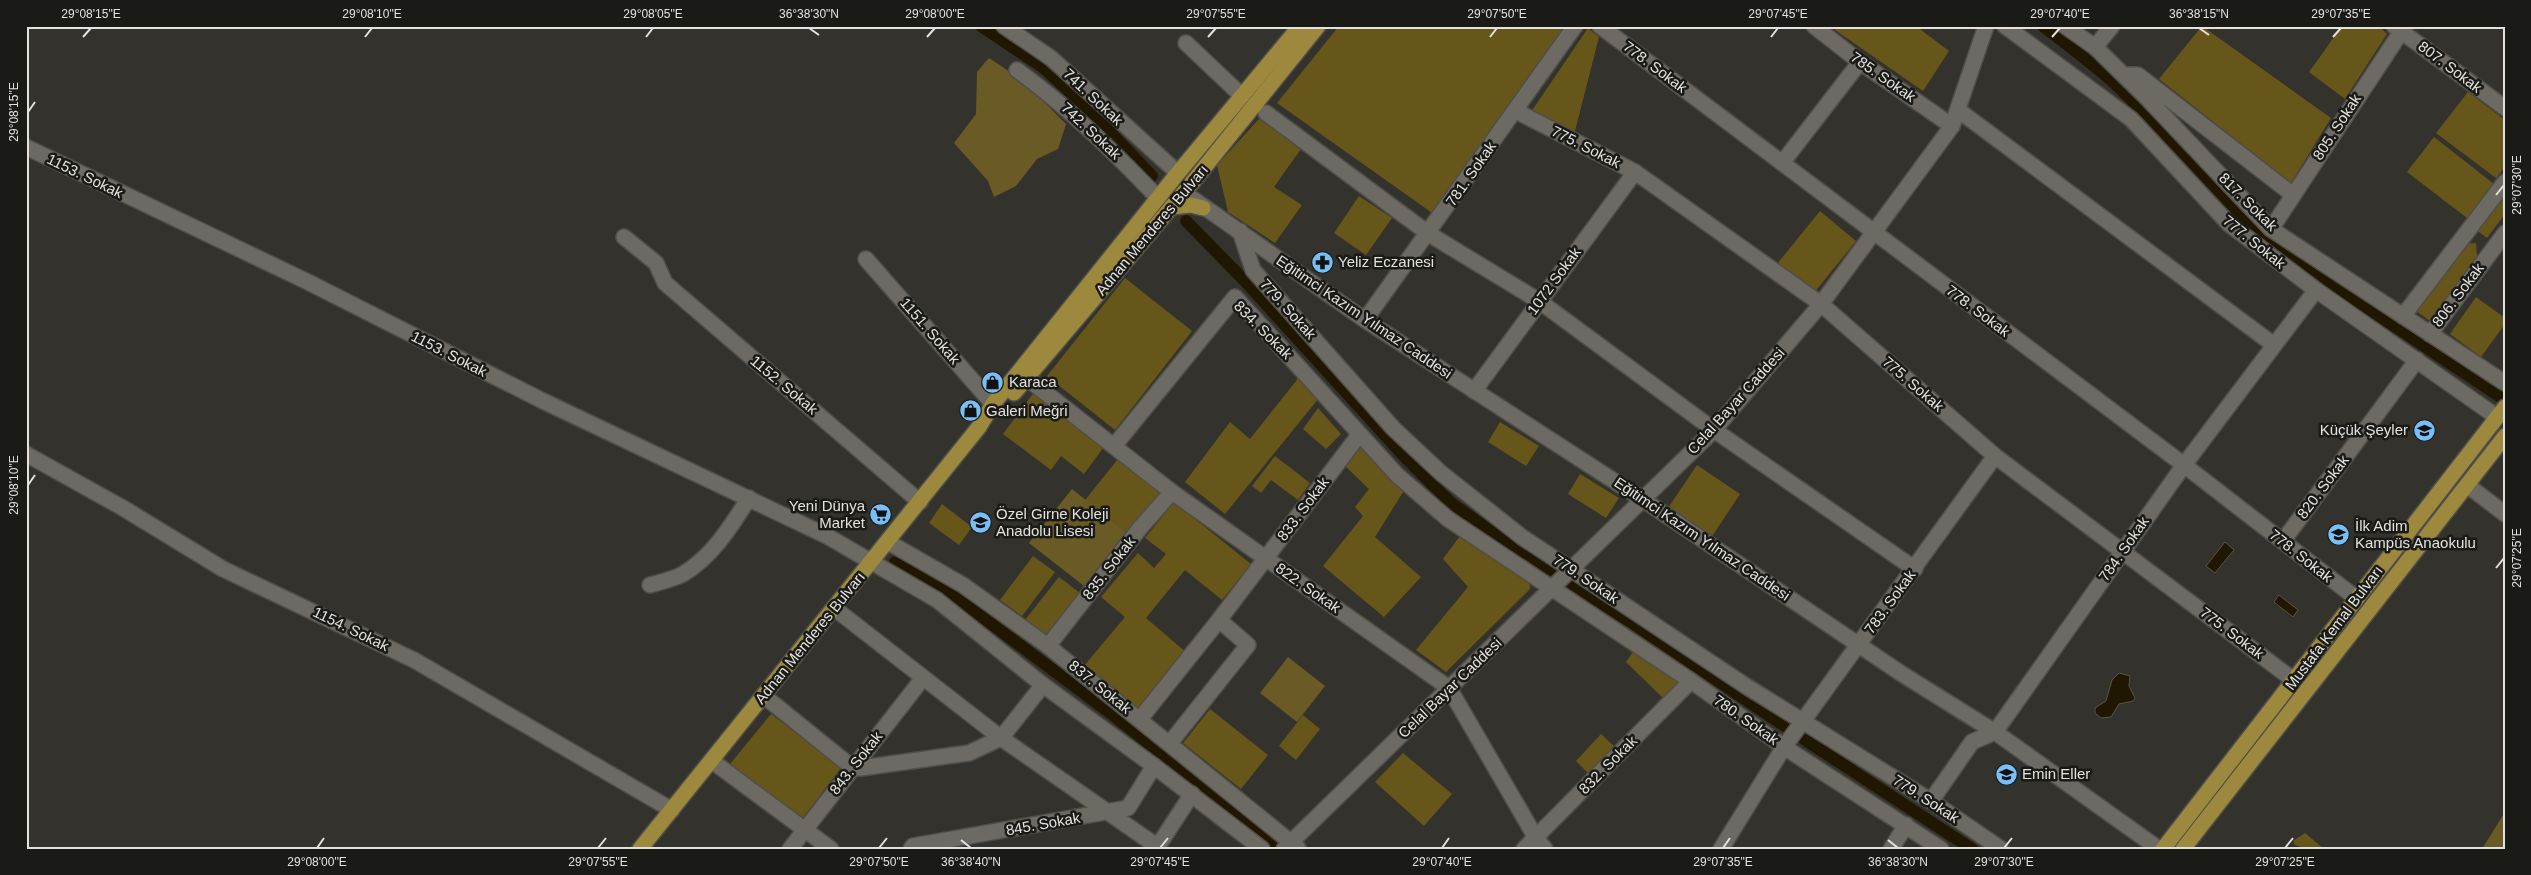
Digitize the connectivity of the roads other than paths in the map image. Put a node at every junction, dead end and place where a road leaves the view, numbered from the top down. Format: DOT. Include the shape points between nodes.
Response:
graph roads {
  1 [pos="1004,26"];
  2 [pos="1300,26"];
  3 [pos="1318,26"];
  4 [pos="1575,26"];
  5 [pos="1600,26"];
  6 [pos="1814,26"];
  7 [pos="1986,26"];
  8 [pos="2006,26"];
  9 [pos="2065,26"];
  10 [pos="2112,26"];
  11 [pos="2400,28"];
  12 [pos="1618,31"];
  13 [pos="1186,43"];
  14 [pos="2095,47"];
  15 [pos="1860,62"];
  16 [pos="1017,70"];
  17 [pos="2123,75"];
  18 [pos="1242,96"];
  19 [pos="2148,99"];
  20 [pos="2505,108"];
  21 [pos="1516,110"];
  22 [pos="1958,110"];
  23 [pos="1266,113"];
  24 [pos="2130,118"];
  25 [pos="1952,126"];
  26 [pos="26,147"];
  27 [pos="1782,163"];
  28 [pos="1635,172"];
  29 [pos="1174,177"];
  30 [pos="2505,182"];
  31 [pos="1187,188"];
  32 [pos="2292,194"];
  33 [pos="1164,202"];
  34 [pos="1203,208"];
  35 [pos="2271,228"];
  36 [pos="1242,233"];
  37 [pos="1874,233"];
  38 [pos="2505,233"];
  39 [pos="1429,234"];
  40 [pos="624,237"];
  41 [pos="866,259"];
  42 [pos="2316,290"];
  43 [pos="1539,301"];
  44 [pos="1821,304"];
  45 [pos="2403,316"];
  46 [pos="1365,320"];
  47 [pos="2430,334"];
  48 [pos="2274,345"];
  49 [pos="2417,360"];
  50 [pos="1023,376"];
  51 [pos="2505,383"];
  52 [pos="1474,391"];
  53 [pos="993,404"];
  54 [pos="2501,412"];
  55 [pos="979,427"];
  56 [pos="1714,430"];
  57 [pos="1360,435"];
  58 [pos="2505,436"];
  59 [pos="1114,446"];
  60 [pos="26,454"];
  61 [pos="1995,456"];
  62 [pos="2184,465"];
  63 [pos="2467,485"];
  64 [pos="1172,492"];
  65 [pos="749,498"];
  66 [pos="1642,499"];
  67 [pos="920,502"];
  68 [pos="2505,514"];
  69 [pos="2283,541"];
  70 [pos="888,542"];
  71 [pos="2122,551"];
  72 [pos="1266,558"];
  73 [pos="871,562"];
  74 [pos="1572,569"];
  75 [pos="1915,569"];
  76 [pos="650,585"];
  77 [pos="1551,589"];
  78 [pos="2356,598"];
  79 [pos="834,608"];
  80 [pos="1219,620"];
  81 [pos="1859,644"];
  82 [pos="1048,646"];
  83 [pos="923,678"];
  84 [pos="2295,680"];
  85 [pos="1691,681"];
  86 [pos="1043,685"];
  87 [pos="1449,688"];
  88 [pos="764,696"];
  89 [pos="1140,718"];
  90 [pos="1803,722"];
  91 [pos="1994,732"];
  92 [pos="1001,738"];
  93 [pos="1170,743"];
  94 [pos="1784,747"];
  95 [pos="712,761"];
  96 [pos="1154,766"];
  97 [pos="853,768"];
  98 [pos="1192,794"];
  99 [pos="1931,801"];
  100 [pos="672,810"];
  101 [pos="1109,813"];
  102 [pos="1906,825"];
  103 [pos="804,830"];
  104 [pos="1540,843"];
  105 [pos="1292,846"];
  106 [pos="1157,848"];
  107 [pos="640,849"];
  108 [pos="790,849"];
  109 [pos="831,849"];
  110 [pos="911,849"];
  111 [pos="1262,849"];
  112 [pos="1524,849"];
  113 [pos="1721,849"];
  114 [pos="1891,849"];
  115 [pos="1941,849"];
  116 [pos="2001,849"];
  117 [pos="2161,849"];
  118 [pos="2183,849"];
  1 -- 29 [label="street, 741. Sokak" via="1050,58 1130,131"];
  2 -- 18 [label="main road, Adnan Menderes Bulvarı"];
  3 -- 31 [label="main road, Adnan Menderes Bulvarı"];
  4 -- 21 [label="street, 781. Sokak"];
  5 -- 12 [label="street, 778. Sokak"];
  6 -- 15 [label="street, 785. Sokak"];
  7 -- 22 [label="street, Celal Bayar Caddesi"];
  8 -- 24 [label="street, 777. Sokak"];
  9 -- 14 [label="street, 817. Sokak"];
  10 -- 14 [label="street"];
  11 -- 20 [label="street, 807. Sokak"];
  11 -- 32 [label="street, 805. Sokak"];
  12 -- 27 [label="street, 778. Sokak"];
  13 -- 18 [label="street"];
  14 -- 17 [label="street, 817. Sokak"];
  15 -- 25 [label="street, 785. Sokak"];
  15 -- 27 [label="street"];
  16 -- 33 [label="street, 742. Sokak" via="1055,97"];
  17 -- 19 [label="street, 817. Sokak"];
  17 -- 32 [label="street" via="2138,75"];
  18 -- 29 [label="main road, Adnan Menderes Bulvarı"];
  19 -- 24 [label="street"];
  19 -- 35 [label="street, 817. Sokak"];
  21 -- 28 [label="street, 775. Sokak"];
  21 -- 39 [label="street, 781. Sokak"];
  22 -- 25 [label="street, Celal Bayar Caddesi"];
  22 -- 48 [label="street"];
  23 -- 39 [label="street"];
  24 -- 42 [label="street, 777. Sokak" via="2229,224"];
  25 -- 37 [label="street, Celal Bayar Caddesi"];
  26 -- 65 [label="street, 1153. Sokak" via="308,282 543,402"];
  27 -- 37 [label="street, 778. Sokak"];
  28 -- 43 [label="street, 1072 Sokak"];
  28 -- 44 [label="street, 775. Sokak"];
  29 -- 31 [label="main road"];
  29 -- 33 [label="main road, Adnan Menderes Bulvarı"];
  30 -- 45 [label="street"];
  31 -- 33 [label="main road, Adnan Menderes Bulvarı"];
  31 -- 34 [label="street, Eğitimci Kazım Yılmaz Caddesi"];
  31 -- 36 [label="street, Eğitimci Kazım Yılmaz Caddesi"];
  32 -- 35 [label="street, 805. Sokak"];
  33 -- 34 [label="main road"];
  33 -- 50 [label="main road, Adnan Menderes Bulvarı"];
  34 -- 36 [label="street, Eğitimci Kazım Yılmaz Caddesi"];
  35 -- 45 [label="street, 817. Sokak"];
  36 -- 46 [label="street, Eğitimci Kazım Yılmaz Caddesi"];
  36 -- 74 [label="street, 779. Sokak" via="1253,270 1393,428 1441,473 1522,537"];
  37 -- 44 [label="street, Celal Bayar Caddesi"];
  37 -- 62 [label="street, 778. Sokak"];
  38 -- 47 [label="street, 806. Sokak"];
  39 -- 43 [label="street"];
  39 -- 46 [label="street, 781. Sokak"];
  40 -- 67 [label="street, 1152. Sokak" via="656,264 665,283"];
  41 -- 53 [label="street, 1151. Sokak"];
  42 -- 48 [label="street, 784. Sokak"];
  42 -- 49 [label="street, 777. Sokak"];
  43 -- 52 [label="street, 1072 Sokak"];
  43 -- 56 [label="street"];
  44 -- 56 [label="street, Celal Bayar Caddesi"];
  44 -- 61 [label="street, 775. Sokak"];
  45 -- 47 [label="street, 817. Sokak"];
  46 -- 52 [label="street, Eğitimci Kazım Yılmaz Caddesi"];
  47 -- 51 [label="street, 817. Sokak"];
  48 -- 62 [label="street, 784. Sokak"];
  49 -- 54 [label="street, 777. Sokak"];
  49 -- 69 [label="street, 820. Sokak"];
  50 -- 53 [label="main road, Adnan Menderes Bulvarı"];
  50 -- 55 [label="main road, Adnan Menderes Bulvarı"];
  50 -- 59 [label="street, 822. Sokak"];
  52 -- 66 [label="street, Eğitimci Kazım Yılmaz Caddesi"];
  53 -- 55 [label="main road, Adnan Menderes Bulvarı"];
  54 -- 78 [label="main road, Mustafa Kemal Bulvarı"];
  55 -- 67 [label="main road, Adnan Menderes Bulvarı"];
  56 -- 66 [label="street, Celal Bayar Caddesi"];
  56 -- 75 [label="street"];
  57 -- 59 [label="street, 834. Sokak" via="1235,296"];
  57 -- 72 [label="street, 833. Sokak"];
  57 -- 77 [label="street, 780. Sokak" via="1426,502"];
  58 -- 63 [label="main road, Mustafa Kemal Bulvarı"];
  59 -- 64 [label="street, 822. Sokak"];
  60 -- 100 [label="street, 1154. Sokak" via="223,569 414,660"];
  61 -- 71 [label="street, 775. Sokak"];
  61 -- 75 [label="street, 783. Sokak"];
  62 -- 69 [label="street, 778. Sokak"];
  62 -- 71 [label="street, 784. Sokak"];
  63 -- 68 [label="street"];
  63 -- 118 [label="main road, Mustafa Kemal Bulvarı"];
  64 -- 72 [label="street, 822. Sokak"];
  64 -- 82 [label="street, 835. Sokak"];
  65 -- 73 [label="street, 1153. Sokak" via="828,536"];
  65 -- 76 [label="street" via="724,537 704,558 682,575"];
  66 -- 74 [label="street, Celal Bayar Caddesi"];
  66 -- 81 [label="street, Eğitimci Kazım Yılmaz Caddesi"];
  67 -- 70 [label="main road, Adnan Menderes Bulvarı"];
  69 -- 78 [label="street, 778. Sokak"];
  70 -- 73 [label="main road, Adnan Menderes Bulvarı"];
  70 -- 82 [label="street, 837. Sokak" via="963,585"];
  71 -- 84 [label="street, 775. Sokak"];
  71 -- 91 [label="street, 784. Sokak"];
  72 -- 80 [label="street, 833. Sokak"];
  72 -- 87 [label="street, 822. Sokak"];
  73 -- 79 [label="main road, Adnan Menderes Bulvarı"];
  73 -- 86 [label="street, 837. Sokak" via="936,600"];
  74 -- 77 [label="street, Celal Bayar Caddesi"];
  74 -- 90 [label="street, 779. Sokak"];
  75 -- 81 [label="street, 783. Sokak"];
  77 -- 85 [label="street, 780. Sokak"];
  77 -- 87 [label="street, Celal Bayar Caddesi"];
  78 -- 84 [label="main road, Mustafa Kemal Bulvarı"];
  79 -- 83 [label="street"];
  79 -- 88 [label="main road, Adnan Menderes Bulvarı"];
  80 -- 89 [label="street, 833. Sokak"];
  80 -- 93 [label="street" via="1248,645"];
  81 -- 90 [label="street, 783. Sokak"];
  81 -- 91 [label="street, Eğitimci Kazım Yılmaz Caddesi"];
  82 -- 89 [label="street, 837. Sokak"];
  83 -- 92 [label="street"];
  83 -- 97 [label="street, 843. Sokak"];
  84 -- 117 [label="main road, Mustafa Kemal Bulvarı"];
  85 -- 94 [label="street, 780. Sokak"];
  85 -- 104 [label="street, 832. Sokak"];
  86 -- 92 [label="street"];
  86 -- 96 [label="street, 837. Sokak"];
  87 -- 104 [label="street, 822. Sokak"];
  87 -- 105 [label="street, Celal Bayar Caddesi"];
  88 -- 95 [label="main road, Adnan Menderes Bulvarı"];
  88 -- 97 [label="street"];
  89 -- 93 [label="street, 837. Sokak"];
  90 -- 94 [label="street, 783. Sokak"];
  90 -- 99 [label="street, 779. Sokak"];
  91 -- 99 [label="street, 784. Sokak" via="1972,742"];
  91 -- 117 [label="street, Eğitimci Kazım Yılmaz Caddesi"];
  92 -- 97 [label="street" via="969,753"];
  92 -- 101 [label="street"];
  93 -- 105 [label="street, 837. Sokak"];
  94 -- 102 [label="street, 780. Sokak"];
  94 -- 113 [label="street, 783. Sokak"];
  95 -- 100 [label="main road, Adnan Menderes Bulvarı"];
  95 -- 103 [label="street"];
  96 -- 98 [label="street, 837. Sokak"];
  96 -- 101 [label="street, 845. Sokak" via="1128,808"];
  97 -- 103 [label="street, 843. Sokak"];
  98 -- 106 [label="street"];
  98 -- 111 [label="street, 837. Sokak"];
  99 -- 116 [label="street, 779. Sokak"];
  100 -- 107 [label="main road, Adnan Menderes Bulvarı"];
  101 -- 106 [label="street"];
  101 -- 110 [label="street, 845. Sokak" via="913,846"];
  102 -- 114 [label="street"];
  102 -- 115 [label="street, 780. Sokak"];
  103 -- 108 [label="street, 843. Sokak"];
  103 -- 109 [label="street"];
  104 -- 112 [label="street, 832. Sokak"];
}
